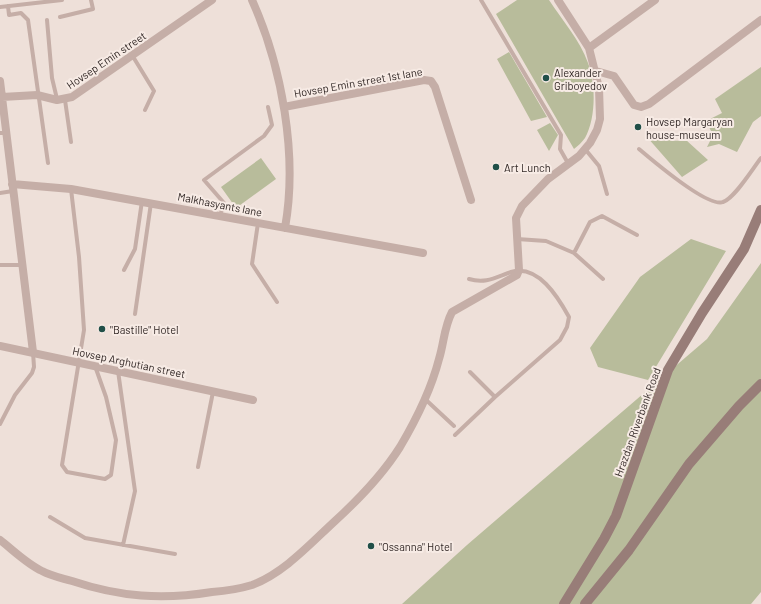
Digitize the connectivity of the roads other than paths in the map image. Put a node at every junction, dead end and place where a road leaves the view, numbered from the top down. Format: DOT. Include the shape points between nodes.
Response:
graph roads {
  1 [pos="10,0"];
  2 [pos="62,0"];
  3 [pos="91,0"];
  4 [pos="212,0"];
  5 [pos="252,0"];
  6 [pos="480,0"];
  7 [pos="558,0"];
  8 [pos="655,0"];
  9 [pos="9,6"];
  10 [pos="0,7"];
  11 [pos="60,17"];
  12 [pos="47,20"];
  13 [pos="761,20"];
  14 [pos="589,48"];
  15 [pos="132,55"];
  16 [pos="596,71"];
  17 [pos="0,81"];
  18 [pos="38,95"];
  19 [pos="2,97"];
  20 [pos="57,100"];
  21 [pos="65,100"];
  22 [pos="268,107"];
  23 [pos="284,107"];
  24 [pos="144,110"];
  25 [pos="3,133"];
  26 [pos="71,142"];
  27 [pos="585,149"];
  28 [pos="639,149"];
  29 [pos="761,158"];
  30 [pos="48,163"];
  31 [pos="569,165"];
  32 [pos="13,187"];
  33 [pos="71,189"];
  34 [pos="0,193"];
  35 [pos="607,194"];
  36 [pos="471,200"];
  37 [pos="146,202"];
  38 [pos="761,210"];
  39 [pos="220,216"];
  40 [pos="258,223"];
  41 [pos="285,228"];
  42 [pos="637,235"];
  43 [pos="517,239"];
  44 [pos="574,252"];
  45 [pos="423,253"];
  46 [pos="0,265"];
  47 [pos="22,265"];
  48 [pos="124,270"];
  49 [pos="519,270"];
  50 [pos="469,279"];
  51 [pos="603,279"];
  52 [pos="277,302"];
  53 [pos="135,314"];
  54 [pos="0,346"];
  55 [pos="33,352"];
  56 [pos="79,362"];
  57 [pos="95,366"];
  58 [pos="118,371"];
  59 [pos="470,372"];
  60 [pos="761,384"];
  61 [pos="213,391"];
  62 [pos="495,397"];
  63 [pos="424,399"];
  64 [pos="253,400"];
  65 [pos="0,424"];
  66 [pos="454,426"];
  67 [pos="455,435"];
  68 [pos="198,467"];
  69 [pos="50,517"];
  70 [pos="0,540"];
  71 [pos="123,545"];
  72 [pos="175,554"];
  73 [pos="564,604"];
  74 [pos="585,604"];
  1 -- 9 [label="lane"];
  2 -- 9 [label="lane"];
  3 -- 11 [label="lane" via="93,9"];
  4 -- 15 [label="street, Hovsep Emin street"];
  5 -- 23 [label="street, Hovsep Emin street 1st lane" via="261,21"];
  6 -- 31 [label="lane" via="561,135 560,149"];
  7 -- 14 [label="street"];
  8 -- 14 [label="street"];
  9 -- 10 [label="lane"];
  9 -- 18 [label="lane" via="9,15 21,13 28,20"];
  12 -- 20 [label="lane" via="52,78"];
  13 -- 16 [label="street" via="649,104 641,107 634,105 614,76"];
  14 -- 16 [label="street"];
  15 -- 21 [label="street, Hovsep Emin street"];
  15 -- 24 [label="lane" via="154,91"];
  16 -- 27 [label="street" via="601,104 600,119 597,130"];
  17 -- 19 [label="street"];
  18 -- 19 [label="street, Hovsep Emin street"];
  18 -- 20 [label="street, Hovsep Emin street"];
  18 -- 30 [label="lane"];
  19 -- 25 [label="street"];
  20 -- 21 [label="street, Hovsep Emin street"];
  21 -- 26 [label="lane"];
  22 -- 39 [label="lane" via="272,125 264,136 204,180 224,203"];
  23 -- 36 [label="street, Hovsep Emin street 1st lane" via="424,80 431,81"];
  23 -- 41 [label="street, Hovsep Emin street 1st lane" via="290,194"];
  25 -- 32 [label="street"];
  27 -- 31 [label="street"];
  27 -- 35 [label="lane" via="599,166"];
  28 -- 29 [label="lane" via="692,190 717,203 731,197"];
  31 -- 43 [label="street" via="548,179 522,206 516,218"];
  32 -- 33 [label="street, Malkhasyants lane"];
  32 -- 34 [label="lane"];
  32 -- 47 [label="street"];
  33 -- 37 [label="street, Malkhasyants lane"];
  33 -- 56 [label="lane" via="84,320 84,339"];
  37 -- 39 [label="street, Malkhasyants lane"];
  37 -- 48 [label="lane" via="135,249"];
  37 -- 53 [label="lane"];
  38 -- 73 [label="street, Hrazdan Riverbank Road" via="744,249 668,370 616,516"];
  39 -- 40 [label="street, Malkhasyants lane"];
  40 -- 41 [label="street, Malkhasyants lane"];
  40 -- 52 [label="lane" via="252,264"];
  41 -- 45 [label="street, Malkhasyants lane"];
  42 -- 44 [label="lane" via="602,216 590,222"];
  43 -- 44 [label="lane" via="546,241"];
  43 -- 49 [label="street"];
  44 -- 51 [label="lane"];
  46 -- 47 [label="lane"];
  47 -- 55 [label="street"];
  49 -- 50 [label="lane" via="488,281"];
  49 -- 62 [label="lane" via="541,278 569,317 568,327 560,340"];
  49 -- 63 [label="street" via="512,279 452,312 447,320 440,359"];
  54 -- 55 [label="street, Hovsep Arghutian street"];
  55 -- 56 [label="street, Hovsep Arghutian street"];
  55 -- 65 [label="lane" via="32,373 15,395"];
  56 -- 57 [label="street, Hovsep Arghutian street"];
  56 -- 57 [label="lane" via="62,467 67,472 105,479 111,475 116,440 106,397"];
  57 -- 58 [label="street, Hovsep Arghutian street"];
  58 -- 61 [label="street, Hovsep Arghutian street"];
  58 -- 71 [label="lane" via="135,491"];
  59 -- 62 [label="lane"];
  60 -- 74 [label="street" via="689,464 629,550"];
  61 -- 64 [label="street, Hovsep Arghutian street"];
  61 -- 68 [label="lane"];
  62 -- 67 [label="lane"];
  63 -- 66 [label="lane"];
  63 -- 70 [label="street" via="399,448 348,509 277,572 252,585 188,596 129,596 97,590 42,571"];
  69 -- 71 [label="lane" via="84,538"];
  71 -- 72 [label="lane"];
}
